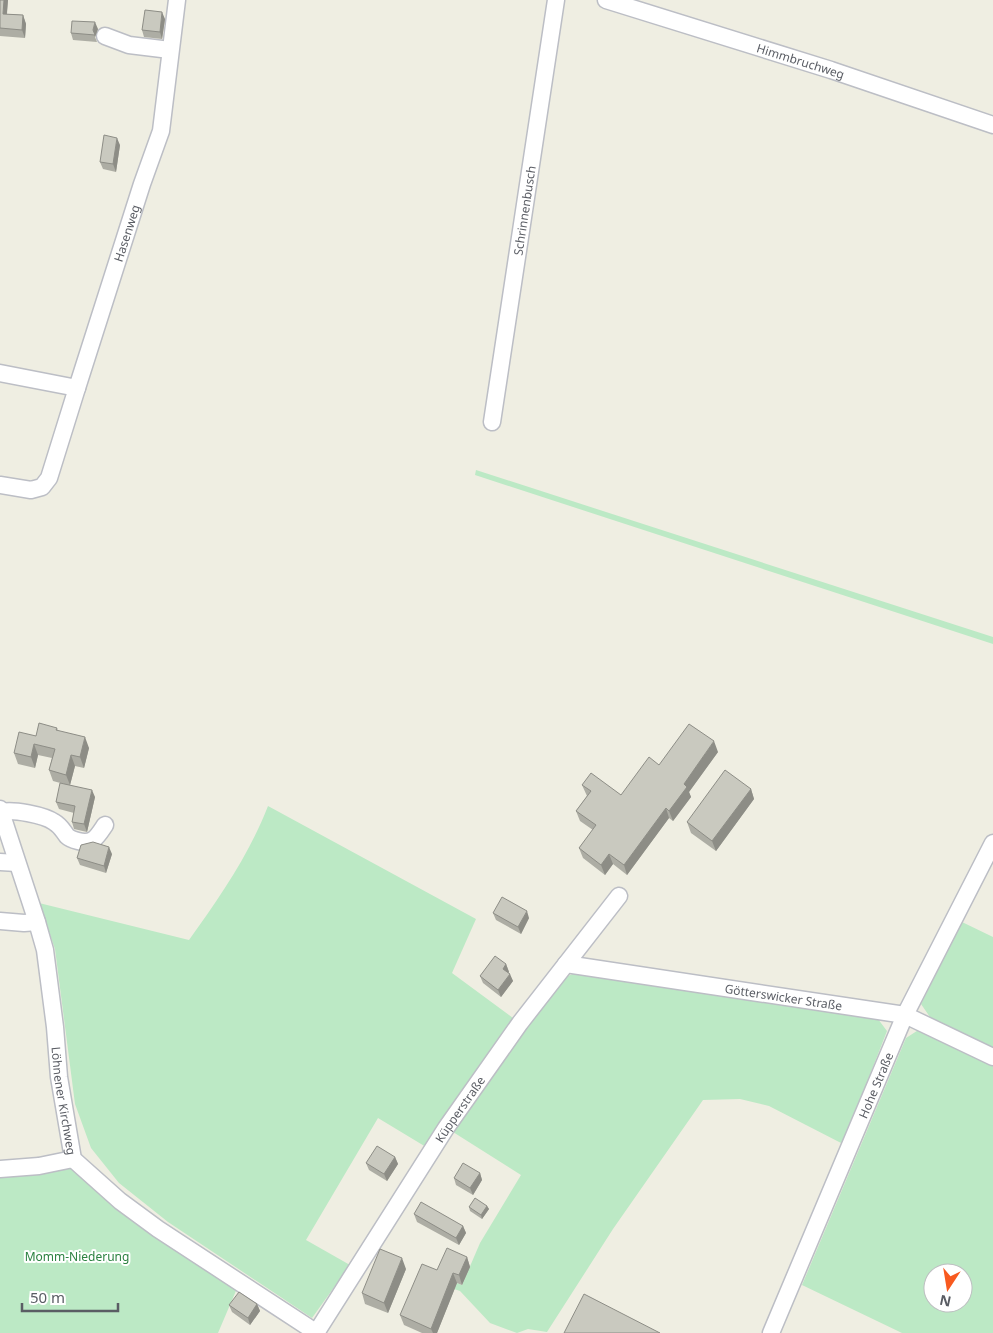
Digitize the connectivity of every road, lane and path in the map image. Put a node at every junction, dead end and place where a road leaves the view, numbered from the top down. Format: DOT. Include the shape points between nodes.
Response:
graph roads {
  1 [pos="177,0"];
  2 [pos="556,0"];
  3 [pos="606,0"];
  4 [pos="105,36"];
  5 [pos="170,50"];
  6 [pos="993,125"];
  7 [pos="0,373"];
  8 [pos="77,388"];
  9 [pos="492,422"];
  10 [pos="0,485"];
  11 [pos="0,810"];
  12 [pos="105,825"];
  13 [pos="993,842"];
  14 [pos="0,862"];
  15 [pos="17,863"];
  16 [pos="618,896"];
  17 [pos="0,921"];
  18 [pos="37,922"];
  19 [pos="566,964"];
  20 [pos="905,1015"];
  21 [pos="993,1057"];
  22 [pos="73,1159"];
  23 [pos="0,1169"];
  24 [pos="316,1333"];
  25 [pos="771,1333"];
  1 -- 5 [label="street, Hasenweg"];
  2 -- 9 [label="street, Schrinnenbusch"];
  3 -- 6 [label="street, Himmbruchweg" via="831,70"];
  4 -- 5 [label="street" via="129,44"];
  5 -- 8 [label="street, Hasenweg" via="161,131"];
  7 -- 8 [label="street"];
  8 -- 10 [label="street, Hasenweg" via="49,478 42,488 31,490"];
  11 -- 12 [label="street" via="48,819 72,840 83,842 96,839"];
  11 -- 15 [label="street, Löhnener Kirchweg"];
  13 -- 20 [label="street, Hohe Straße"];
  14 -- 15 [label="street"];
  15 -- 18 [label="street, Löhnener Kirchweg"];
  16 -- 19 [label="street, Küpperstraße"];
  17 -- 18 [label="street"];
  18 -- 22 [label="street, Löhnener Kirchweg" via="45,950 59,1077"];
  19 -- 20 [label="street, Götterswicker Straße"];
  19 -- 24 [label="street, Küpperstraße" via="520,1023 431,1150"];
  20 -- 21 [label="street, Götterswicker Straße"];
  20 -- 25 [label="street, Hohe Straße"];
  22 -- 23 [label="street"];
  22 -- 24 [label="street, Löhnener Kirchweg" via="120,1201 158,1229"];
}
